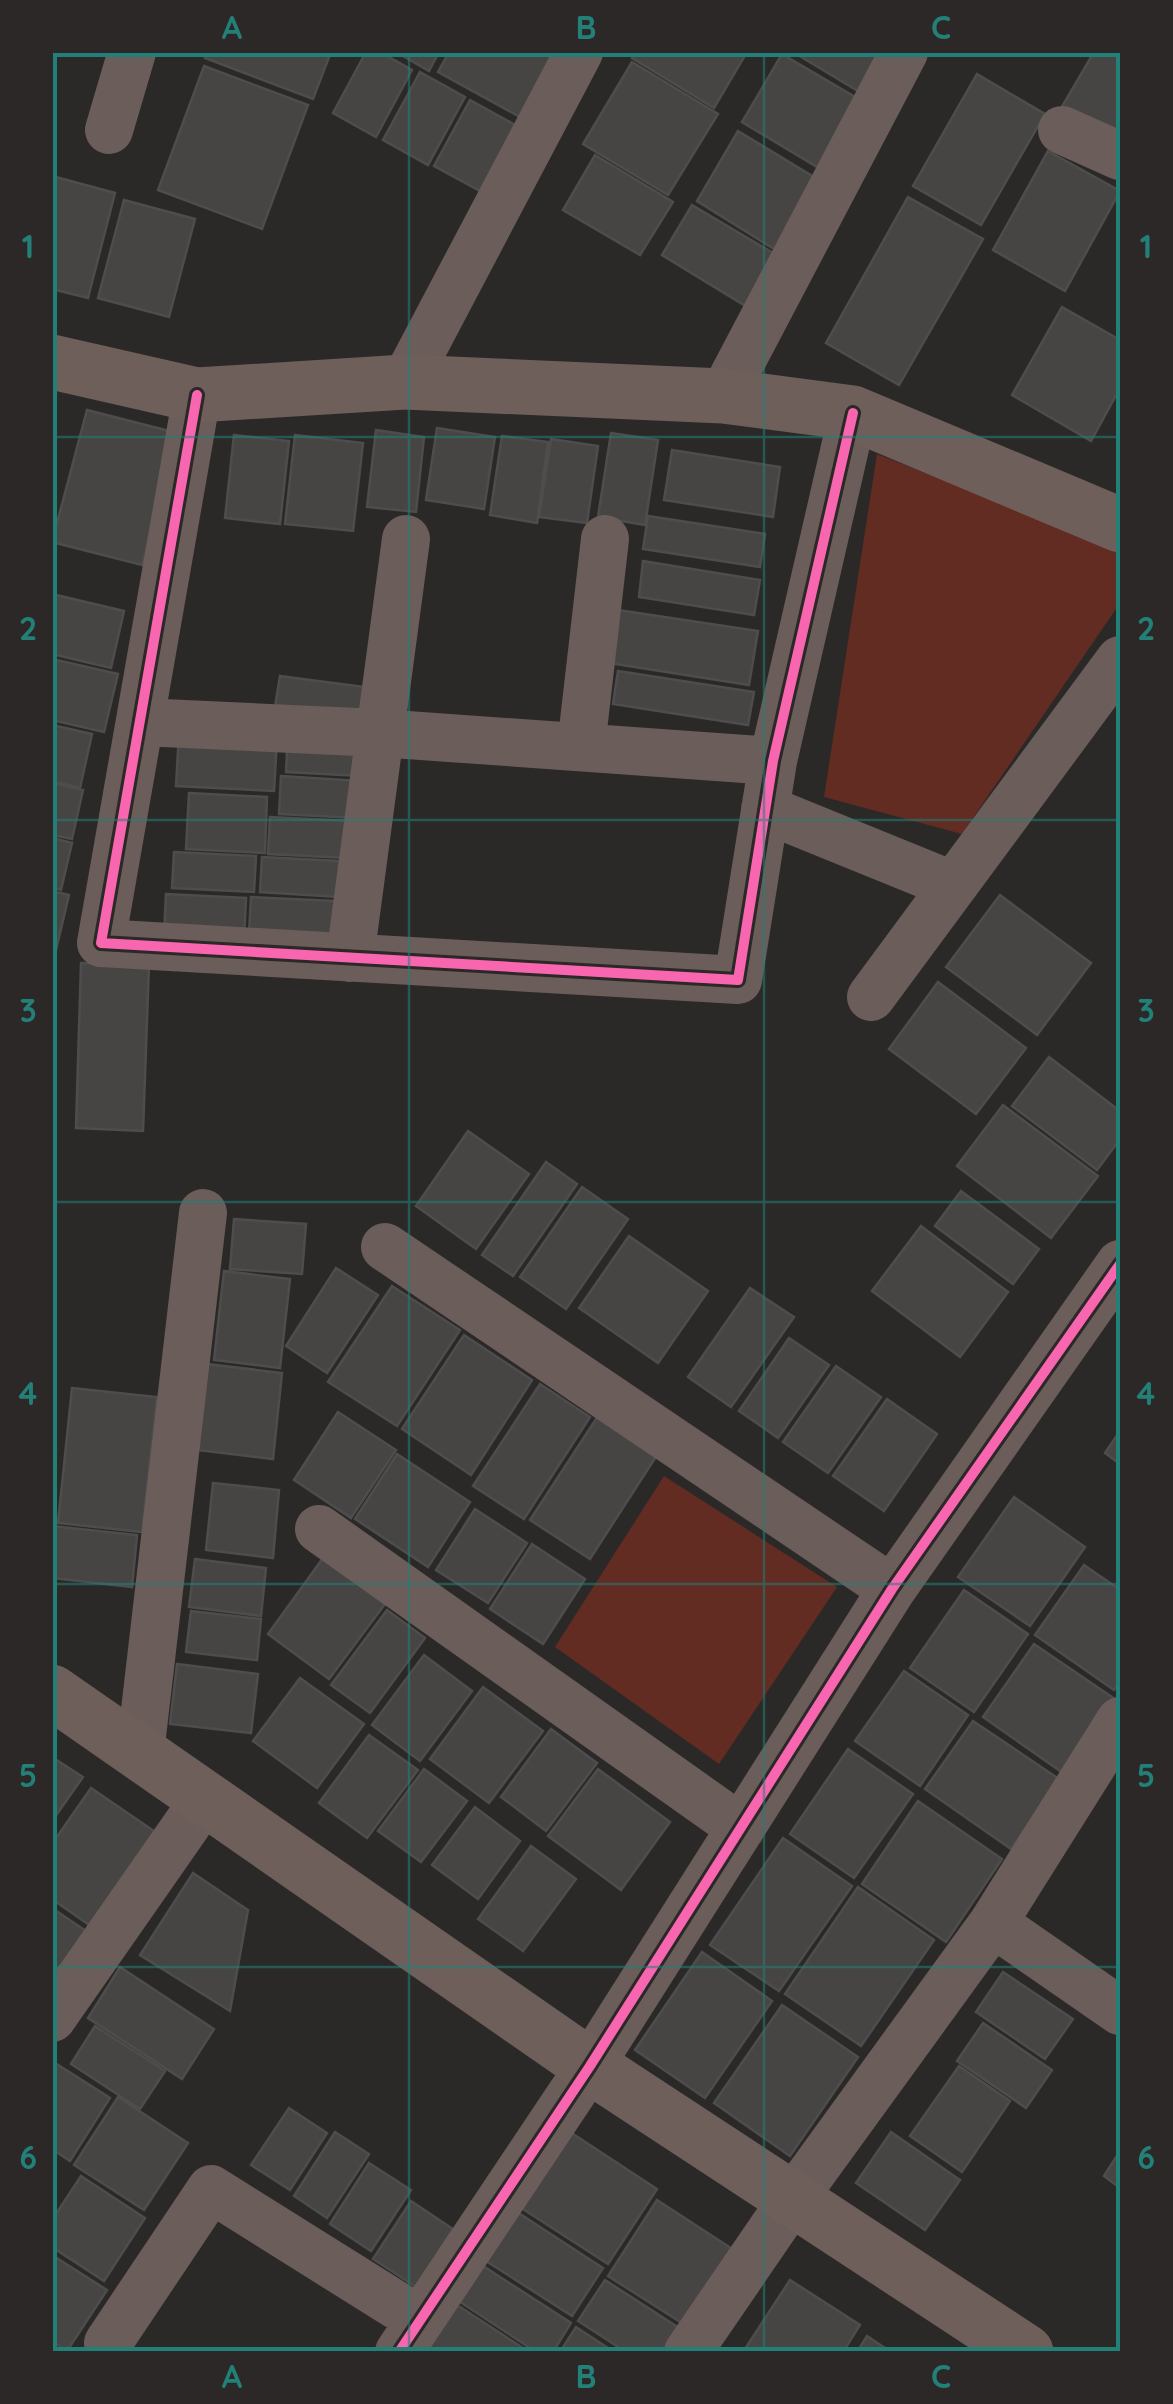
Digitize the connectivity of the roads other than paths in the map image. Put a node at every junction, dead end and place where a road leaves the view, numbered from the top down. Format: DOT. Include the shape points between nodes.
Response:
graph roads {
  1 [pos="132,52"];
  2 [pos="579,52"];
  3 [pos="904,52"];
  4 [pos="109,130"];
  5 [pos="1062,130"];
  6 [pos="1120,156"];
  7 [pos="52,362"];
  8 [pos="405,382"];
  9 [pos="197,395"];
  10 [pos="723,396"];
  11 [pos="853,412"];
  12 [pos="1120,525"];
  13 [pos="406,538"];
  14 [pos="605,539"];
  15 [pos="1120,660"];
  16 [pos="141,722"];
  17 [pos="379,733"];
  18 [pos="581,746"];
  19 [pos="773,761"];
  20 [pos="765,809"];
  21 [pos="952,886"];
  22 [pos="350,958"];
  23 [pos="871,997"];
  24 [pos="203,1213"];
  25 [pos="386,1247"];
  26 [pos="1120,1264"];
  27 [pos="319,1529"];
  28 [pos="892,1589"];
  29 [pos="52,1692"];
  30 [pos="1120,1721"];
  31 [pos="52,1728"];
  32 [pos="140,1753"];
  33 [pos="188,1823"];
  34 [pos="741,1828"];
  35 [pos="993,1924"];
  36 [pos="1120,2011"];
  37 [pos="52,2018"];
  38 [pos="582,2078"];
  39 [pos="789,2206"];
  40 [pos="409,2336"];
  41 [pos="108,2344"];
  42 [pos="688,2352"];
  43 [pos="977,2352"];
  44 [pos="1026,2352"];
  1 -- 4 [label="street"];
  2 -- 8 [label="street"];
  3 -- 10 [label="street"];
  5 -- 6 [label="street"];
  7 -- 9 [label="street"];
  8 -- 9 [label="street"];
  8 -- 10 [label="street"];
  9 -- 16 [label="street"];
  10 -- 11 [label="street"];
  11 -- 12 [label="street"];
  11 -- 19 [label="street"];
  13 -- 17 [label="street"];
  14 -- 18 [label="street"];
  15 -- 21 [label="street"];
  16 -- 17 [label="street"];
  16 -- 22 [label="street" via="101,942"];
  17 -- 18 [label="street"];
  17 -- 22 [label="street"];
  18 -- 19 [label="street"];
  19 -- 20 [label="street"];
  20 -- 21 [label="street"];
  20 -- 22 [label="street" via="738,980"];
  21 -- 23 [label="street"];
  24 -- 32 [label="street"];
  25 -- 28 [label="street"];
  26 -- 28 [label="street"];
  27 -- 34 [label="street"];
  28 -- 34 [label="street"];
  29 -- 32 [label="street"];
  30 -- 35 [label="street"];
  31 -- 33 [label="street"];
  32 -- 38 [label="street"];
  33 -- 37 [label="street"];
  33 -- 38 [label="street"];
  34 -- 38 [label="street"];
  35 -- 36 [label="street"];
  35 -- 39 [label="street"];
  38 -- 39 [label="street"];
  38 -- 40 [label="street"];
  39 -- 42 [label="street"];
  39 -- 43 [label="street"];
  39 -- 44 [label="street"];
  40 -- 41 [label="street" via="211,2188"];
}
